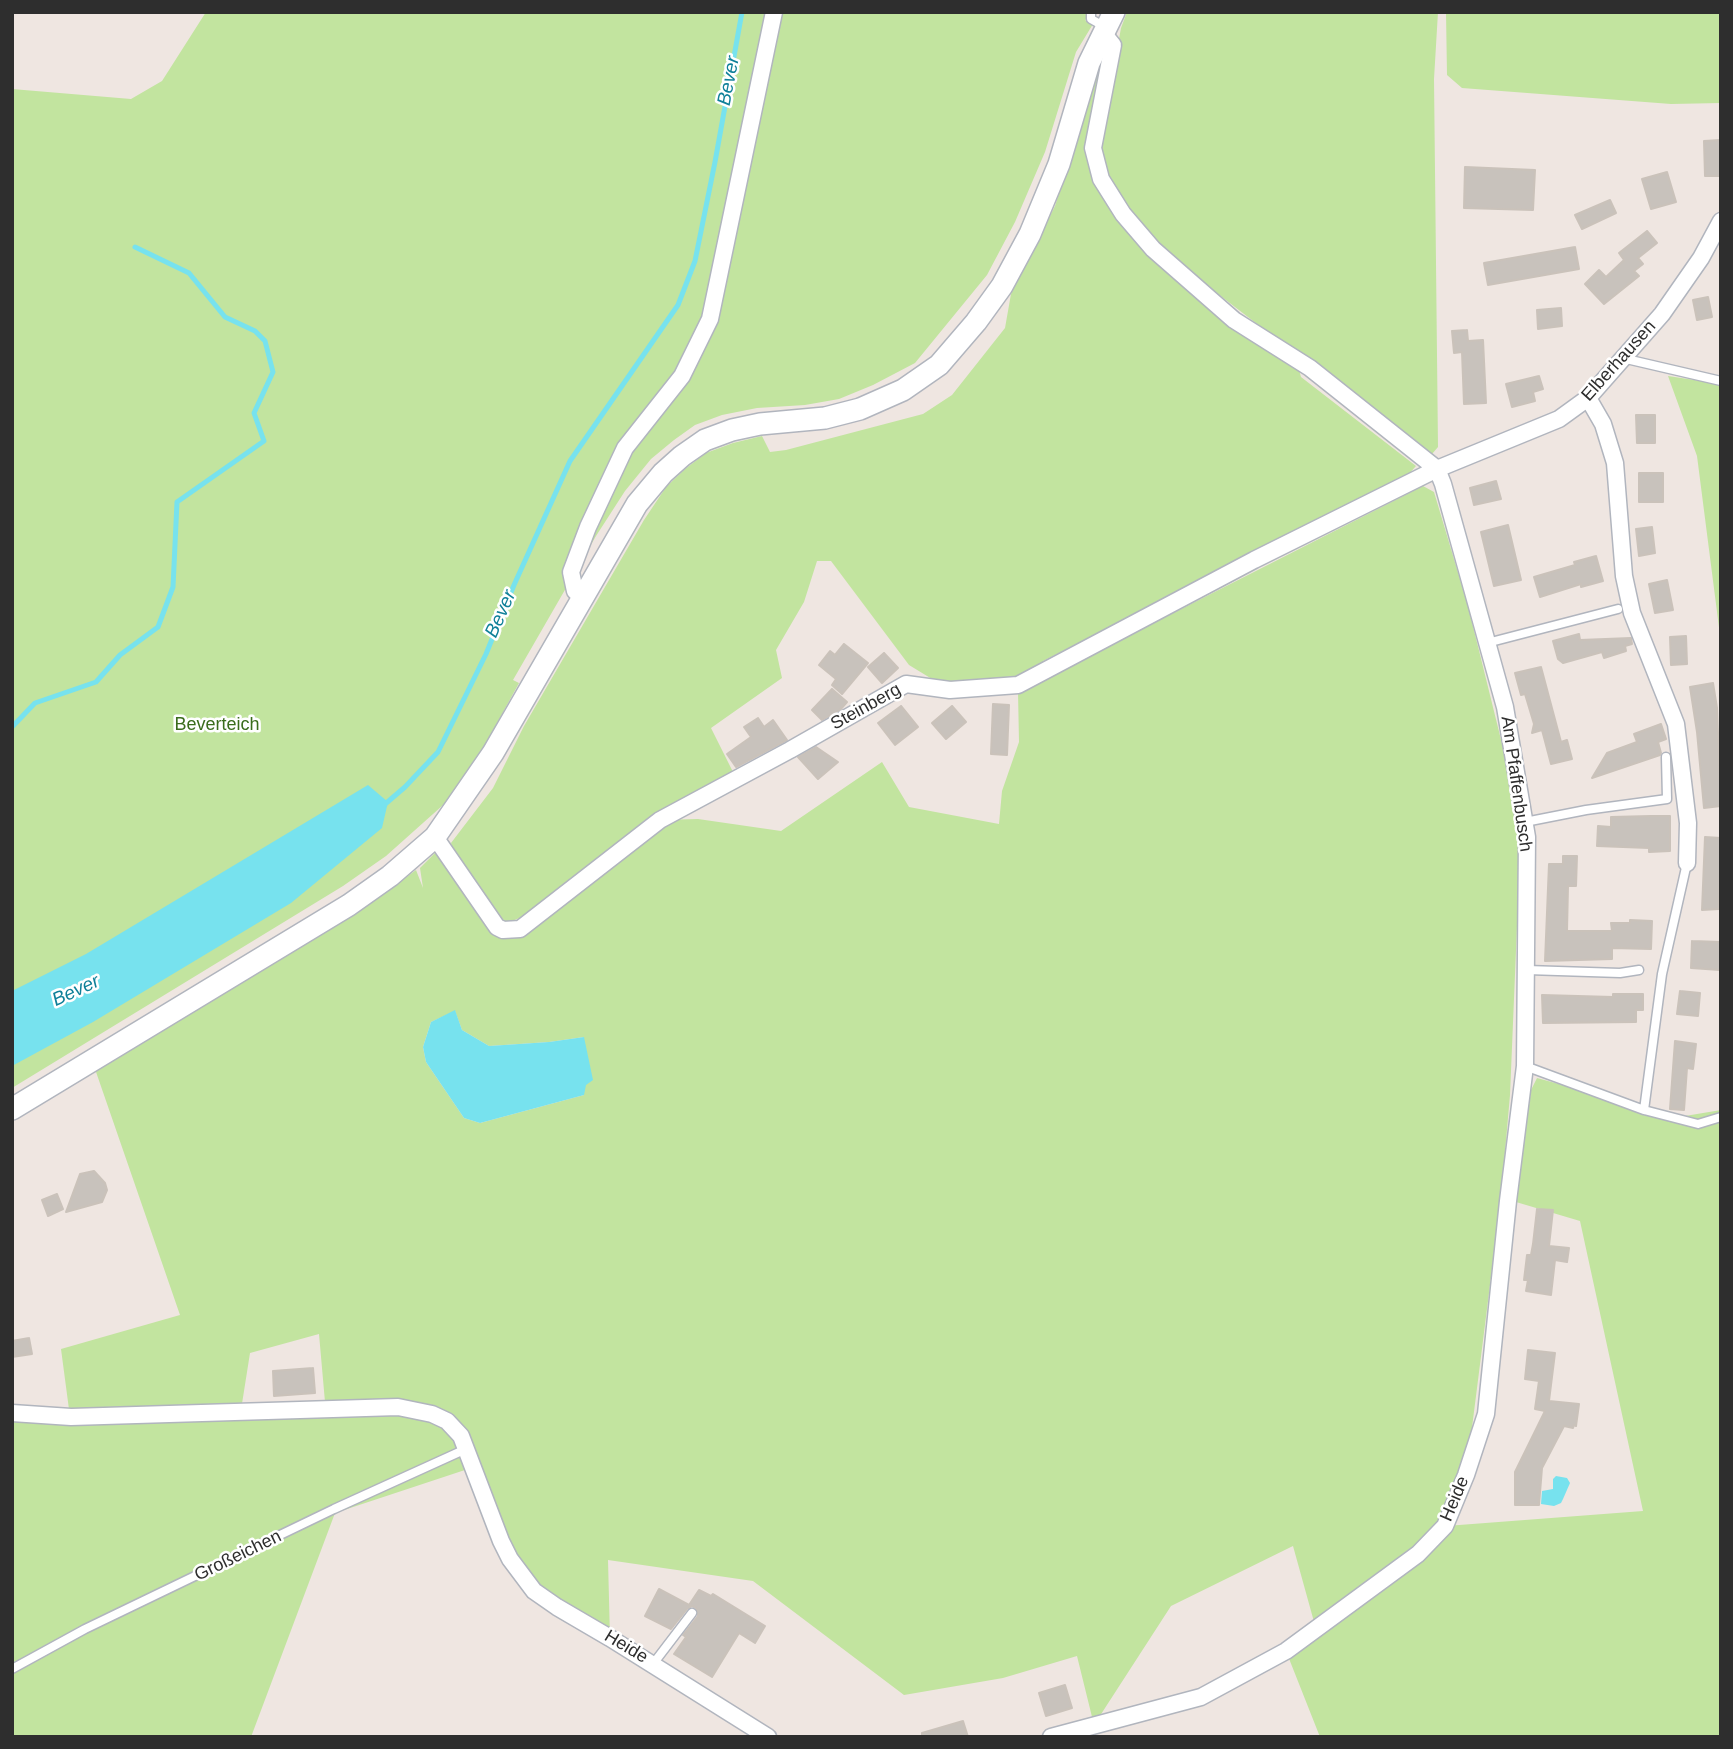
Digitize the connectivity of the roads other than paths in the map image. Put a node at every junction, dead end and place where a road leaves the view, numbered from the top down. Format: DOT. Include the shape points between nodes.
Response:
graph roads {
  1 [pos="774,12"];
  2 [pos="1091,12"];
  3 [pos="1108,25"];
  4 [pos="1721,221"];
  5 [pos="1622,358"];
  6 [pos="1721,381"];
  7 [pos="1588,398"];
  8 [pos="1437,468"];
  9 [pos="583,598"];
  10 [pos="1618,608"];
  11 [pos="1488,643"];
  12 [pos="1665,757"];
  13 [pos="1525,822"];
  14 [pos="435,837"];
  15 [pos="1687,863"];
  16 [pos="1527,970"];
  17 [pos="1639,970"];
  18 [pos="1525,1066"];
  19 [pos="12,1109"];
  20 [pos="1644,1110"];
  21 [pos="1721,1117"];
  22 [pos="12,1413"];
  23 [pos="468,1449"];
  24 [pos="692,1613"];
  25 [pos="653,1664"];
  26 [pos="12,1669"];
  27 [pos="768,1737"];
  28 [pos="1051,1737"];
  1 -- 9 [label="street" via="710,319 681,376 625,448 588,527 571,572 575,592"];
  2 -- 3 [label="lane" via="1091,19"];
  3 -- 8 [label="street" via="1113,45 1093,148 1101,178 1123,214 1153,249 1234,320 1310,368"];
  3 -- 9 [label="street" via="1089,62 1059,164 1030,234 1002,286 954,350 903,390 860,409 732,430 694,447 671,465 637,504"];
  4 -- 5 [label="street, Elberhausen" via="1677,296"];
  5 -- 6 [label="lane"];
  5 -- 7 [label="street, Elberhausen"];
  7 -- 8 [label="street, Elberhausen" via="1559,419"];
  7 -- 15 [label="street" via="1603,424 1615,463 1624,576 1632,612 1676,724 1688,823"];
  8 -- 11 [label="street, Am Pfaffenbusch"];
  8 -- 14 [label="street, Steinberg" via="1018,685 950,690 906,684 660,820 520,929 497,927"];
  9 -- 14 [label="street" via="477,778"];
  10 -- 11 [label="lane"];
  11 -- 13 [label="street, Am Pfaffenbusch" via="1505,707"];
  12 -- 13 [label="lane" via="1667,799"];
  13 -- 16 [label="street, Am Pfaffenbusch"];
  14 -- 19 [label="street" via="370,891"];
  15 -- 20 [label="lane" via="1662,974"];
  16 -- 17 [label="lane"];
  16 -- 18 [label="street, Am Pfaffenbusch"];
  18 -- 20 [label="lane"];
  18 -- 28 [label="street, Heide" via="1486,1414 1445,1526 1418,1554 1296,1644 1201,1697"];
  20 -- 21 [label="lane" via="1698,1124"];
  22 -- 23 [label="street" via="71,1418 409,1407 447,1421"];
  23 -- 25 [label="street, Heide" via="501,1541 534,1591"];
  23 -- 26 [label="lane, Großeichen" via="334,1509"];
  24 -- 25 [label="lane"];
  25 -- 27 [label="street, Heide"];
}
